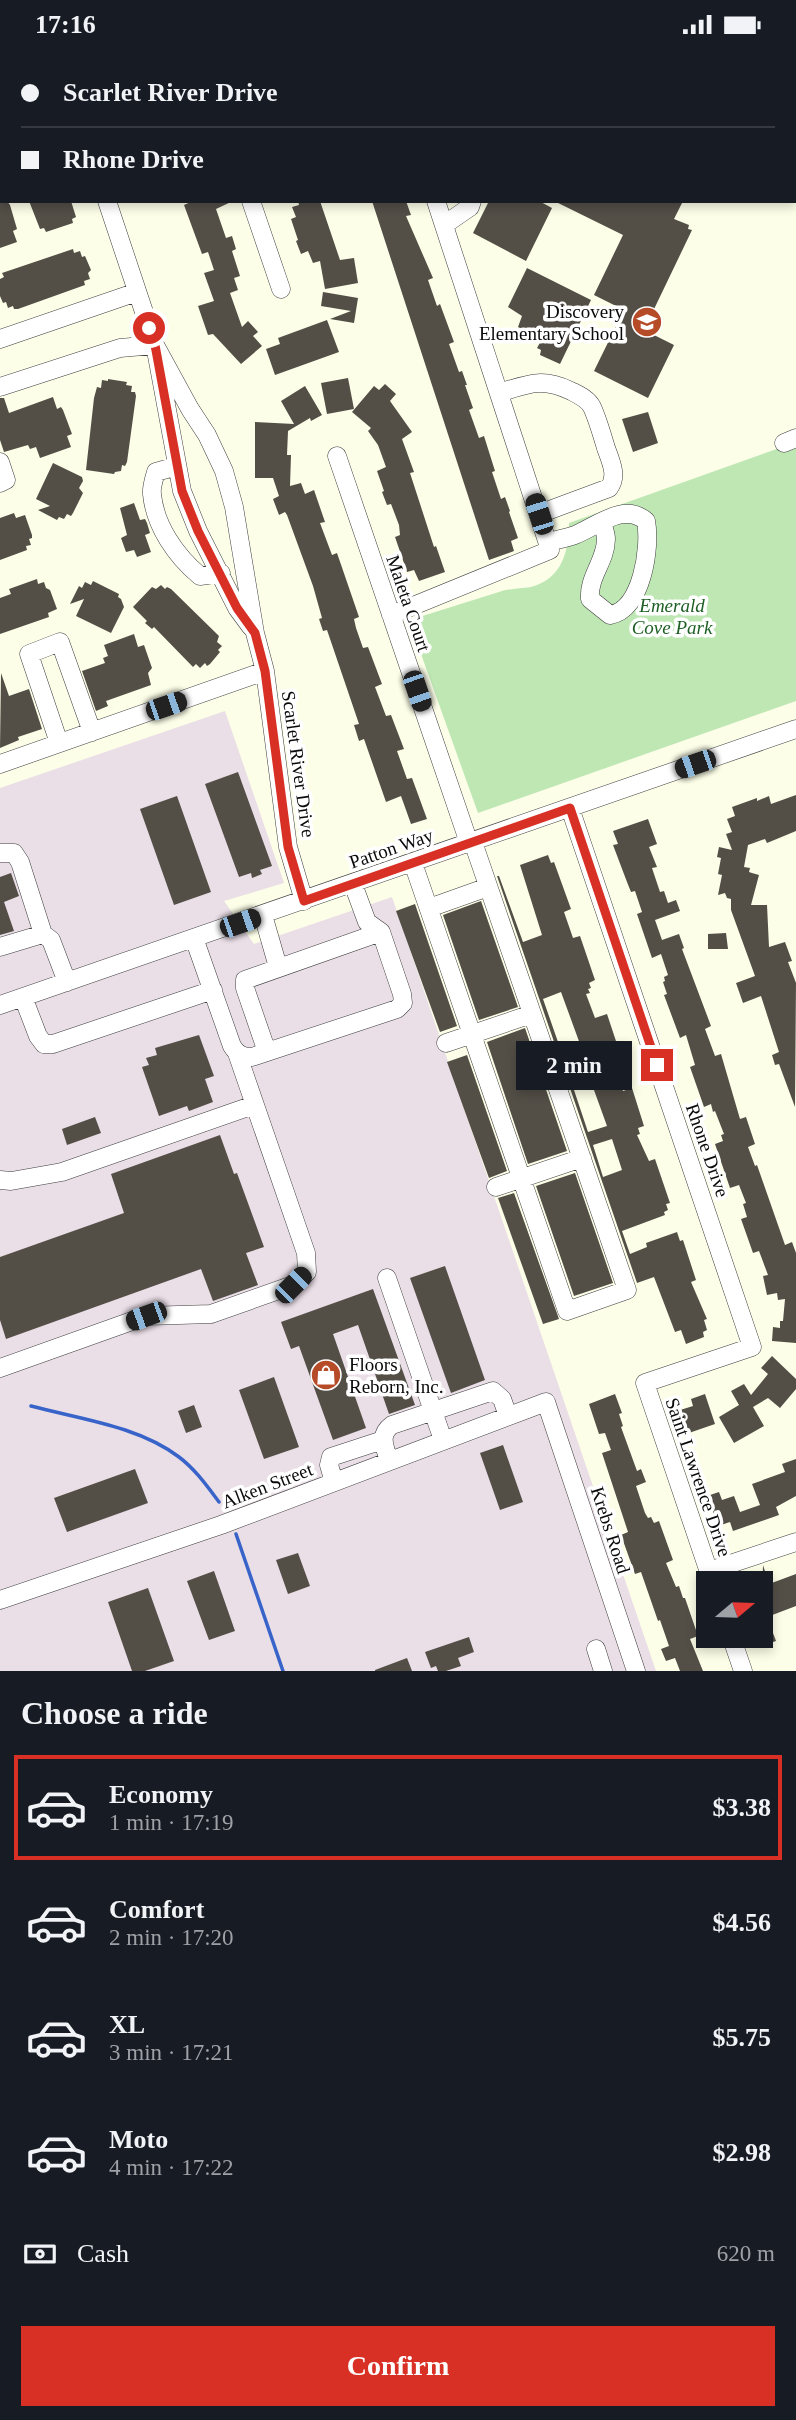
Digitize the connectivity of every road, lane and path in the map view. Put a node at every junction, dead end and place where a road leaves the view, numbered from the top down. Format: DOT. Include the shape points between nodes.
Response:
graph roads {
  1 [pos="108,203"];
  2 [pos="252,203"];
  3 [pos="437,203"];
  4 [pos="471,203"];
  5 [pos="444,225"];
  6 [pos="281,289"];
  7 [pos="137,292"];
  8 [pos="0,339"];
  9 [pos="155,345"];
  10 [pos="0,387"];
  11 [pos="499,393"];
  12 [pos="337,456"];
  13 [pos="0,462"];
  14 [pos="177,467"];
  15 [pos="0,482"];
  16 [pos="539,514"];
  17 [pos="602,522"];
  18 [pos="549,546"];
  19 [pos="221,573"];
  20 [pos="391,615"];
  21 [pos="255,633"];
  22 [pos="265,671"];
  23 [pos="796,729"];
  24 [pos="92,732"];
  25 [pos="59,743"];
  26 [pos="0,764"];
  27 [pos="570,808"];
  28 [pos="471,843"];
  29 [pos="7,853"];
  30 [pos="414,863"];
  31 [pos="353,884"];
  32 [pos="488,887"];
  33 [pos="304,901"];
  34 [pos="429,908"];
  35 [pos="262,915"];
  36 [pos="381,932"];
  37 [pos="43,934"];
  38 [pos="194,939"];
  39 [pos="0,947"];
  40 [pos="278,967"];
  41 [pos="67,982"];
  42 [pos="213,990"];
  43 [pos="23,997"];
  44 [pos="0,1005"];
  45 [pos="532,1014"];
  46 [pos="473,1034"];
  47 [pos="446,1043"];
  48 [pos="267,1052"];
  49 [pos="237,1053"];
  50 [pos="254,1105"];
  51 [pos="582,1158"];
  52 [pos="522,1178"];
  53 [pos="0,1180"];
  54 [pos="496,1187"];
  55 [pos="387,1279"];
  56 [pos="0,1368"];
  57 [pos="645,1383"];
  58 [pos="546,1402"];
  59 [pos="433,1411"];
  60 [pos="508,1416"];
  61 [pos="383,1440"];
  62 [pos="443,1440"];
  63 [pos="389,1461"];
  64 [pos="334,1482"];
  65 [pos="796,1542"];
  66 [pos="709,1571"];
  67 [pos="726,1571"];
  68 [pos="0,1600"];
  69 [pos="596,1649"];
  70 [pos="735,1649"];
  71 [pos="603,1671"];
  72 [pos="636,1671"];
  73 [pos="743,1671"];
  1 -- 7 [label="street, Scarlet River Drive"];
  2 -- 6 [label="street"];
  3 -- 5 [label="street"];
  4 -- 5 [label="street"];
  5 -- 11 [label="street"];
  7 -- 8 [label="street"];
  7 -- 9 [label="street, Scarlet River Drive"];
  9 -- 10 [label="street" via="120,348"];
  9 -- 14 [label="street, Scarlet River Drive"];
  9 -- 21 [label="street, Scarlet River Drive" via="224,471"];
  11 -- 16 [label="street"];
  11 -- 16 [label="street" via="544,382 584,398 591,405 611,461 614,475 608,488"];
  12 -- 20 [label="street, Maleta Court"];
  13 -- 15 [label="street" via="6,480"];
  14 -- 19 [label="street, Scarlet River Drive" via="198,531"];
  14 -- 19 [label="street" via="156,472 151,493 159,521 180,558 200,576"];
  16 -- 18 [label="street"];
  17 -- 17 [label="street" via="632,513 646,521 643,571 633,598 618,614 610,615 590,599 603,558 606,538"];
  17 -- 18 [label="street"];
  18 -- 20 [label="street"];
  19 -- 21 [label="street, Scarlet River Drive"];
  20 -- 28 [label="street, Maleta Court"];
  21 -- 22 [label="street, Scarlet River Drive"];
  22 -- 24 [label="street"];
  22 -- 33 [label="street, Scarlet River Drive" via="288,847"];
  23 -- 27 [label="street, Patton Way"];
  24 -- 25 [label="street"];
  24 -- 25 [label="street" via="60,642 29,654"];
  25 -- 26 [label="street"];
  27 -- 28 [label="street, Patton Way"];
  27 -- 57 [label="street, Rhone Drive" via="752,1347"];
  28 -- 30 [label="street, Patton Way"];
  28 -- 32 [label="street, Maleta Court"];
  29 -- 37 [label="street" via="20,862"];
  30 -- 31 [label="street, Patton Way"];
  30 -- 34 [label="street"];
  31 -- 33 [label="street, Patton Way"];
  31 -- 36 [label="street" via="367,922"];
  32 -- 34 [label="street"];
  32 -- 45 [label="street, Maleta Court"];
  33 -- 35 [label="street, Patton Way"];
  34 -- 46 [label="street"];
  35 -- 38 [label="street, Patton Way"];
  35 -- 40 [label="street"];
  36 -- 40 [label="street"];
  36 -- 48 [label="street" via="403,1003 397,1009"];
  37 -- 39 [label="street"];
  37 -- 41 [label="street" via="51,940"];
  38 -- 41 [label="street, Patton Way"];
  38 -- 42 [label="street"];
  40 -- 48 [label="street" via="245,980"];
  41 -- 43 [label="street, Patton Way"];
  42 -- 43 [label="street" via="53,1044 44,1044 38,1036"];
  42 -- 49 [label="street"];
  43 -- 44 [label="street, Patton Way"];
  45 -- 46 [label="street"];
  45 -- 51 [label="street, Maleta Court"];
  46 -- 47 [label="street"];
  46 -- 52 [label="street"];
  48 -- 49 [label="street" via="252,1057"];
  49 -- 50 [label="street"];
  50 -- 53 [label="street" via="62,1172"];
  50 -- 56 [label="street" via="306,1253 307,1272 293,1285 211,1314 146,1316"];
  51 -- 52 [label="street"];
  51 -- 52 [label="street, Maleta Court" via="627,1290 567,1311"];
  52 -- 54 [label="street"];
  55 -- 59 [label="street"];
  57 -- 66 [label="street, Saint Lawrence Drive"];
  58 -- 60 [label="street, Alken Street"];
  58 -- 72 [label="street, Krebs Road"];
  59 -- 60 [label="street" via="493,1391 502,1399"];
  59 -- 61 [label="street" via="392,1425"];
  59 -- 62 [label="street"];
  60 -- 62 [label="street, Alken Street"];
  61 -- 63 [label="street"];
  61 -- 64 [label="street" via="331,1458"];
  62 -- 63 [label="street, Alken Street"];
  63 -- 64 [label="street, Alken Street"];
  64 -- 68 [label="street, Alken Street"];
  65 -- 67 [label="street"];
  69 -- 71 [label="street"];
  70 -- 73 [label="street"];
}
